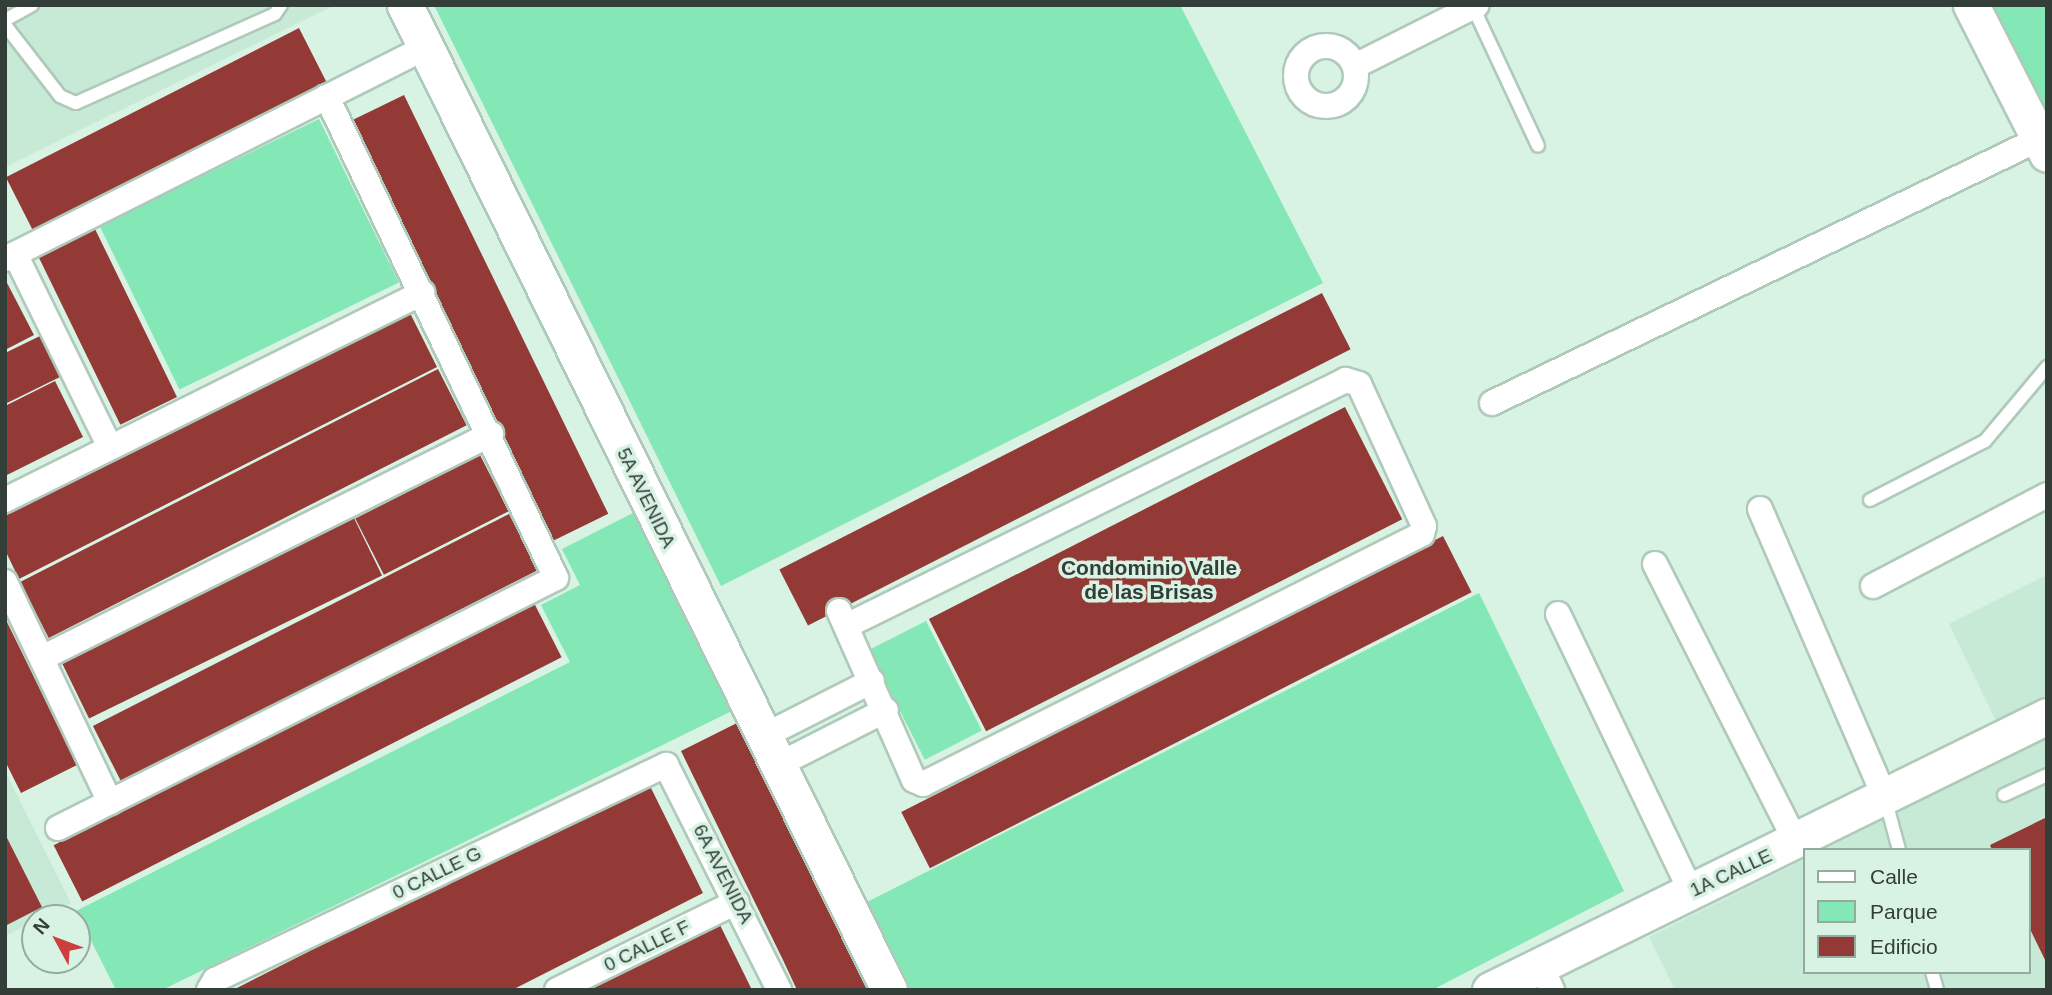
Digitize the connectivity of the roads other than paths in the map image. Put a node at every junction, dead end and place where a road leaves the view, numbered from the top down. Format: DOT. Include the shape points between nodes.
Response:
graph roads {
  1 [pos="32,5"];
  2 [pos="281,5"];
  3 [pos="405,5"];
  4 [pos="1970,5"];
  5 [pos="1475,6"];
  6 [pos="5,20"];
  7 [pos="5,25"];
  8 [pos="425,48"];
  9 [pos="1355,65"];
  10 [pos="327,97"];
  11 [pos="1538,146"];
  12 [pos="2043,146"];
  13 [pos="10,257"];
  14 [pos="422,293"];
  15 [pos="2047,367"];
  16 [pos="1492,403"];
  17 [pos="491,434"];
  18 [pos="110,447"];
  19 [pos="2047,495"];
  20 [pos="5,500"];
  21 [pos="1870,500"];
  22 [pos="1760,509"];
  23 [pos="1655,564"];
  24 [pos="5,582"];
  25 [pos="1873,586"];
  26 [pos="1558,614"];
  27 [pos="42,658"];
  28 [pos="872,681"];
  29 [pos="886,710"];
  30 [pos="2047,716"];
  31 [pos="771,750"];
  32 [pos="660,766"];
  33 [pos="2047,775"];
  34 [pos="2004,795"];
  35 [pos="1885,798"];
  36 [pos="110,802"];
  37 [pos="58,828"];
  38 [pos="1796,842"];
  39 [pos="1898,848"];
  40 [pos="1691,892"];
  41 [pos="737,902"];
  42 [pos="1546,977"];
  43 [pos="212,985"];
  44 [pos="558,990"];
  45 [pos="779,990"];
  46 [pos="889,990"];
  47 [pos="1490,990"];
  1 -- 6 [label="lane"];
  2 -- 7 [label="lane" via="275,14 76,103 60,96"];
  3 -- 8 [label="street, 5A AVENIDA"];
  4 -- 12 [label="street"];
  5 -- 9 [label="street"];
  5 -- 11 [label="lane"];
  8 -- 10 [label="street"];
  8 -- 31 [label="street, 5A AVENIDA"];
  10 -- 13 [label="street"];
  10 -- 14 [label="street"];
  12 -- 16 [label="street"];
  13 -- 18 [label="street"];
  14 -- 17 [label="street"];
  14 -- 18 [label="street"];
  15 -- 21 [label="lane" via="1985,441"];
  17 -- 27 [label="street"];
  17 -- 36 [label="street" via="556,574 553,582"];
  18 -- 20 [label="street"];
  19 -- 25 [label="street"];
  22 -- 35 [label="street"];
  23 -- 38 [label="street"];
  24 -- 27 [label="street"];
  26 -- 40 [label="street"];
  27 -- 36 [label="street"];
  28 -- 29 [label="street"];
  28 -- 29 [label="street" via="842,618 1346,380 1359,384 1424,526 1422,534 923,784 914,780"];
  28 -- 31 [label="street"];
  29 -- 31 [label="street"];
  30 -- 35 [label="street, 1A CALLE"];
  31 -- 46 [label="street, 5A AVENIDA"];
  32 -- 41 [label="street, 6A AVENIDA" via="670,769"];
  32 -- 43 [label="street, 0 CALLE G"];
  33 -- 34 [label="lane"];
  35 -- 38 [label="street, 1A CALLE"];
  35 -- 39 [label="lane"];
  36 -- 37 [label="street"];
  38 -- 40 [label="street, 1A CALLE"];
  40 -- 42 [label="street, 1A CALLE"];
  41 -- 44 [label="street, 0 CALLE F"];
  41 -- 45 [label="street, 6A AVENIDA"];
  42 -- 47 [label="street, 1A CALLE"];
}
